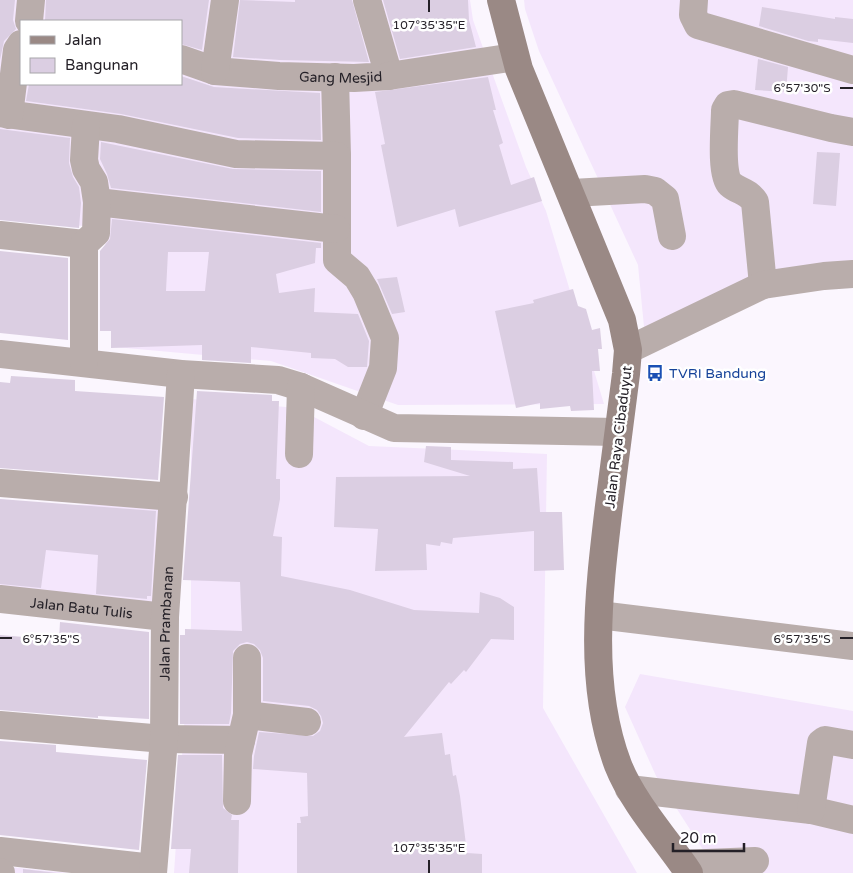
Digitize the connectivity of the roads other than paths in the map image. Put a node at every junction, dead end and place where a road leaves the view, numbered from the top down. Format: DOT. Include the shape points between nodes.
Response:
graph roads {
  1 [pos="31,0"];
  2 [pos="225,0"];
  3 [pos="367,0"];
  4 [pos="501,0"];
  5 [pos="694,0"];
  6 [pos="29,20"];
  7 [pos="20,46"];
  8 [pos="515,57"];
  9 [pos="182,59"];
  10 [pos="853,70"];
  11 [pos="215,71"];
  12 [pos="388,76"];
  13 [pos="336,77"];
  14 [pos="5,114"];
  15 [pos="86,126"];
  16 [pos="853,132"];
  17 [pos="337,156"];
  18 [pos="572,193"];
  19 [pos="98,202"];
  20 [pos="336,229"];
  21 [pos="0,235"];
  22 [pos="672,236"];
  23 [pos="84,244"];
  24 [pos="853,274"];
  25 [pos="763,285"];
  26 [pos="628,350"];
  27 [pos="0,354"];
  28 [pos="84,362"];
  29 [pos="181,374"];
  30 [pos="301,387"];
  31 [pos="364,416"];
  32 [pos="617,432"];
  33 [pos="299,454"];
  34 [pos="0,483"];
  35 [pos="174,497"];
  36 [pos="0,599"];
  37 [pos="599,615"];
  38 [pos="165,617"];
  39 [pos="853,646"];
  40 [pos="247,658"];
  41 [pos="307,722"];
  42 [pos="0,725"];
  43 [pos="244,728"];
  44 [pos="164,739"];
  45 [pos="853,745"];
  46 [pos="629,788"];
  47 [pos="237,801"];
  48 [pos="811,810"];
  49 [pos="853,820"];
  50 [pos="0,851"];
  51 [pos="755,862"];
  52 [pos="686,869"];
  53 [pos="153,870"];
  1 -- 6 [label="street"];
  2 -- 11 [label="street"];
  3 -- 12 [label="street, Gang Mesjid"];
  4 -- 8 [label="main road, Jalan Raya Cibaduyut"];
  5 -- 10 [label="street" via="693,15 698,25"];
  7 -- 14 [label="street"];
  8 -- 12 [label="street"];
  8 -- 18 [label="main road, Jalan Raya Cibaduyut"];
  9 -- 11 [label="street, Gang Mesjid"];
  11 -- 13 [label="street, Gang Mesjid"];
  12 -- 13 [label="street, Gang Mesjid"];
  13 -- 17 [label="street"];
  14 -- 15 [label="street"];
  15 -- 17 [label="street" via="118,129 236,154"];
  15 -- 19 [label="street" via="86,169 94,182"];
  16 -- 25 [label="street" via="734,104 725,110 725,173 731,185 748,192 755,202"];
  17 -- 20 [label="street"];
  18 -- 22 [label="street" via="655,191 665,199"];
  18 -- 26 [label="main road, Jalan Raya Cibaduyut" via="622,320"];
  19 -- 20 [label="street"];
  19 -- 23 [label="street" via="96,232"];
  20 -- 31 [label="street" via="337,260 357,276 385,338 383,368"];
  21 -- 23 [label="street"];
  23 -- 28 [label="street"];
  24 -- 25 [label="street"];
  25 -- 26 [label="street"];
  26 -- 32 [label="main road, Jalan Raya Cibaduyut"];
  27 -- 28 [label="street"];
  28 -- 29 [label="street"];
  29 -- 30 [label="street" via="278,380"];
  29 -- 35 [label="street, Jalan Prambanan"];
  30 -- 31 [label="street"];
  30 -- 33 [label="street"];
  31 -- 32 [label="street" via="394,428"];
  32 -- 37 [label="main road, Jalan Raya Cibaduyut" via="599,585"];
  34 -- 35 [label="street"];
  35 -- 38 [label="street, Jalan Prambanan"];
  36 -- 38 [label="street, Jalan Batu Tulis"];
  37 -- 39 [label="street"];
  37 -- 46 [label="main road, Jalan Raya Cibaduyut" via="599,655 606,719 618,765"];
  38 -- 44 [label="street, Jalan Prambanan"];
  40 -- 43 [label="street"];
  41 -- 43 [label="street"];
  42 -- 44 [label="street"];
  43 -- 44 [label="street"];
  43 -- 47 [label="street" via="238,754"];
  44 -- 53 [label="street, Jalan Prambanan"];
  45 -- 48 [label="street" via="825,740 821,743"];
  46 -- 48 [label="street"];
  46 -- 52 [label="main road, Jalan Raya Cibaduyut"];
  48 -- 49 [label="street"];
  50 -- 53 [label="street"];
  51 -- 52 [label="street"];
}
